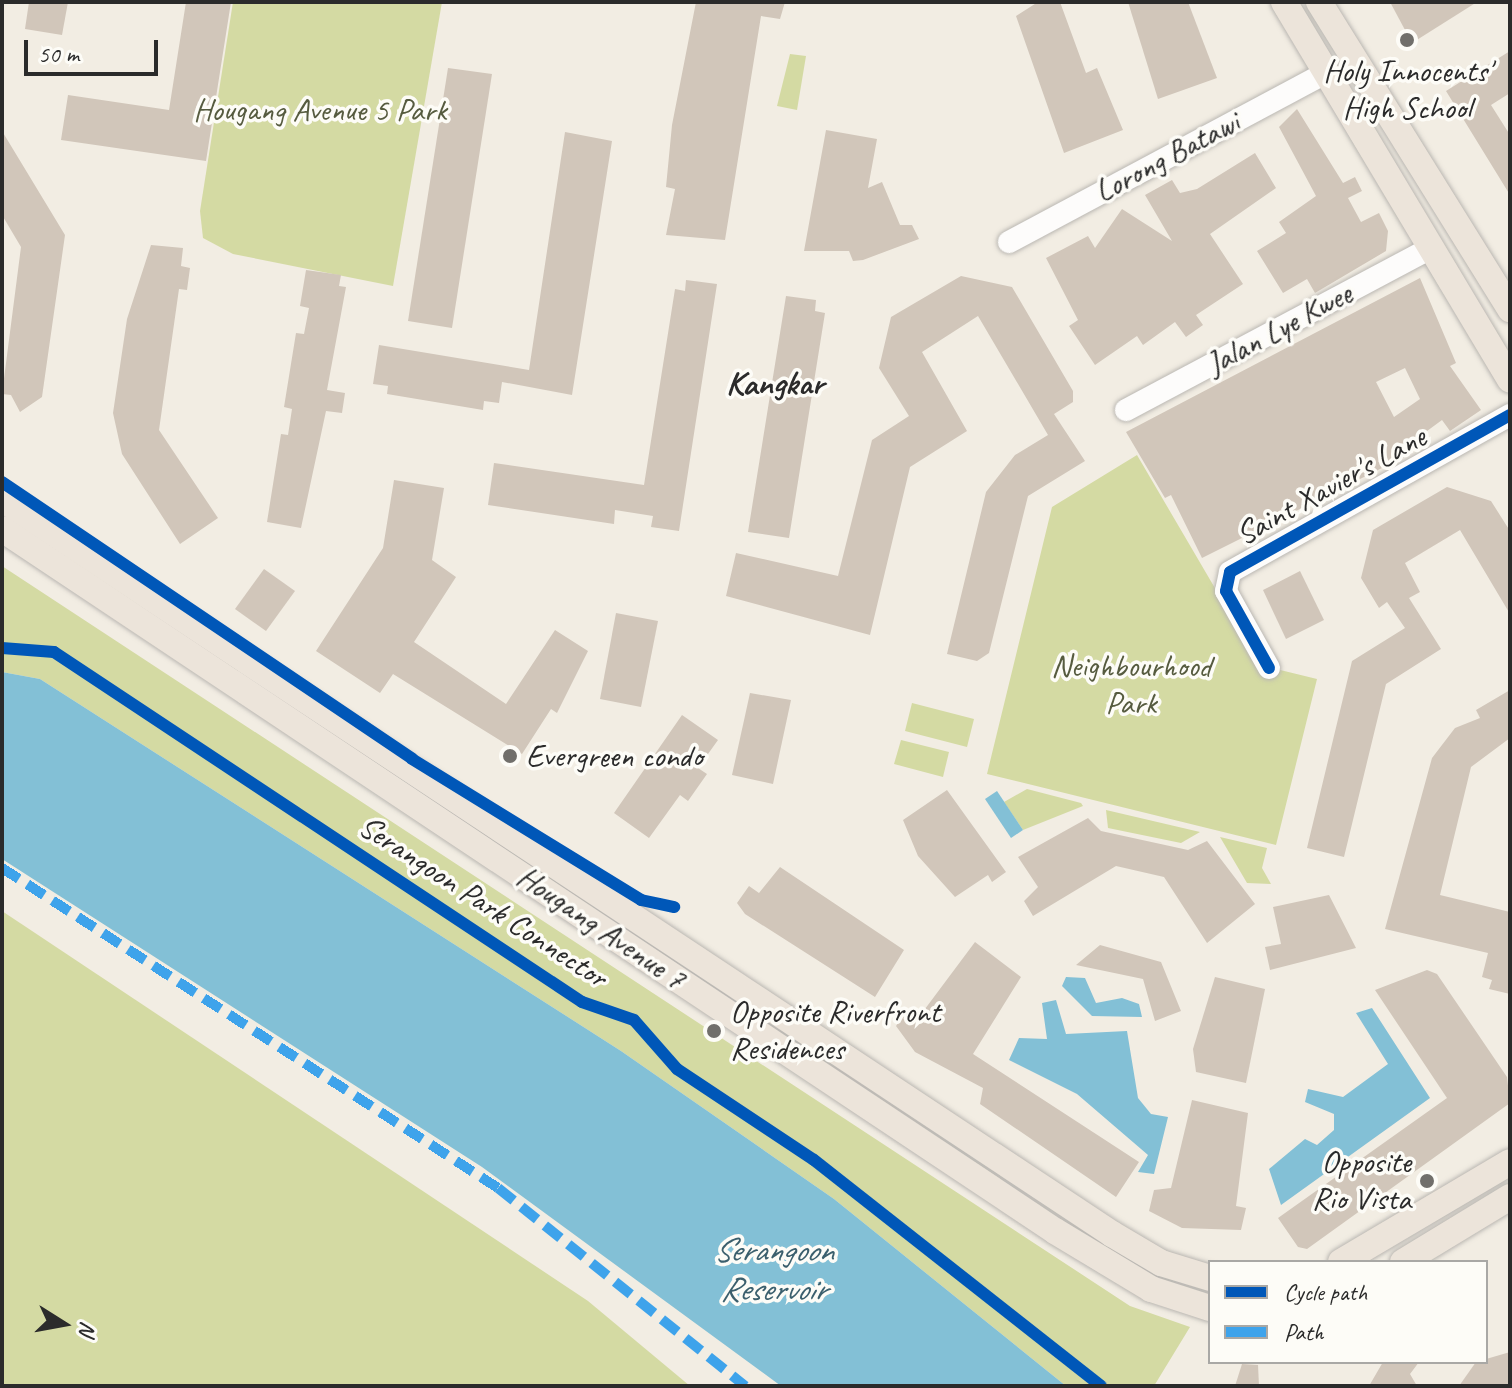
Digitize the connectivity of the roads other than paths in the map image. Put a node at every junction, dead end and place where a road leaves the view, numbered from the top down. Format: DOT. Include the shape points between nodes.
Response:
graph roads {
  1 [pos="1284,2"];
  2 [pos="1319,2"];
  3 [pos="1327,72"];
  4 [pos="1009,242"];
  5 [pos="1432,247"];
  6 [pos="1510,309"];
  7 [pos="1510,380"];
  8 [pos="1126,410"];
  9 [pos="1510,415"];
  10 [pos="2,499"];
  11 [pos="2,529"];
  12 [pos="1269,668"];
  13 [pos="1510,1162"];
  14 [pos="1510,1197"];
  15 [pos="1344,1260"];
  16 [pos="1406,1260"];
  17 [pos="1208,1277"];
  18 [pos="1208,1307"];
  1 -- 3 [label="main road"];
  2 -- 6 [label="main road"];
  3 -- 4 [label="street, Lorong Batawi"];
  3 -- 5 [label="main road"];
  5 -- 7 [label="main road"];
  5 -- 8 [label="street, Jalan Lye Kwee"];
  9 -- 12 [label="street, Saint Xavier's Lane" via="1230,572 1226,591"];
  10 -- 17 [label="main road, Hougang Avenue 7" via="1112,1234 1161,1263"];
  11 -- 18 [label="main road, Hougang Avenue 7" via="1055,1231 1151,1289"];
  13 -- 15 [label="main road"];
  14 -- 16 [label="main road"];
}
